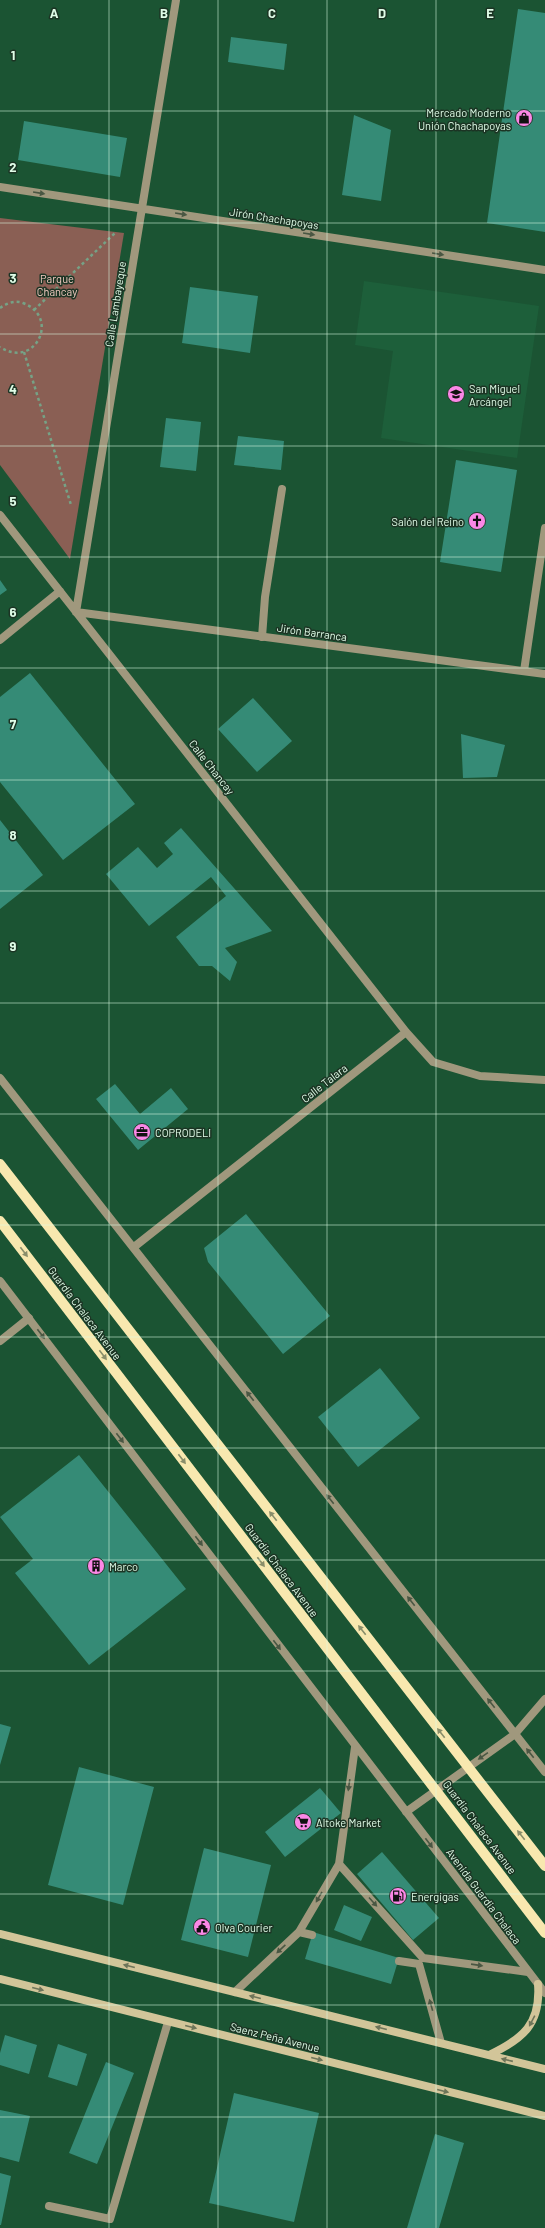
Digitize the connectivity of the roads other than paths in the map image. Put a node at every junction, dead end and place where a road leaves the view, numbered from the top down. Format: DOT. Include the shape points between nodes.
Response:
graph roads {
  1 [pos="176,0"];
  2 [pos="0,187"];
  3 [pos="142,208"];
  4 [pos="545,270"];
  5 [pos="282,489"];
  6 [pos="0,515"];
  7 [pos="545,528"];
  8 [pos="60,591"];
  9 [pos="76,612"];
  10 [pos="262,637"];
  11 [pos="0,640"];
  12 [pos="524,671"];
  13 [pos="545,674"];
  14 [pos="406,1032"];
  15 [pos="0,1078"];
  16 [pos="545,1080"];
  17 [pos="0,1164"];
  18 [pos="0,1221"];
  19 [pos="134,1247"];
  20 [pos="0,1282"];
  21 [pos="29,1318"];
  22 [pos="0,1341"];
  23 [pos="545,1699"];
  24 [pos="515,1734"];
  25 [pos="355,1747"];
  26 [pos="545,1772"];
  27 [pos="406,1812"];
  28 [pos="339,1864"];
  29 [pos="545,1866"];
  30 [pos="299,1932"];
  31 [pos="545,1933"];
  32 [pos="0,1934"];
  33 [pos="312,1935"];
  34 [pos="399,1961"];
  35 [pos="421,1961"];
  36 [pos="528,1972"];
  37 [pos="0,1979"];
  38 [pos="538,1984"];
  39 [pos="235,1992"];
  40 [pos="545,1993"];
  41 [pos="168,2022"];
  42 [pos="441,2043"];
  43 [pos="489,2055"];
  44 [pos="545,2069"];
  45 [pos="545,2116"];
  46 [pos="49,2206"];
  1 -- 3 [label="street, Calle Lambayeque"];
  2 -- 3 [label="street, Jirón Chachapoyas, one-way"];
  3 -- 4 [label="street, Jirón Chachapoyas, one-way"];
  3 -- 9 [label="street, Calle Lambayeque"];
  5 -- 10 [label="street" via="265,597"];
  6 -- 8 [label="street, Calle Chancay"];
  7 -- 12 [label="street"];
  8 -- 9 [label="street, Calle Chancay"];
  8 -- 11 [label="street"];
  9 -- 10 [label="street, Jirón Barranca"];
  9 -- 14 [label="street, Calle Chancay"];
  10 -- 12 [label="street, Jirón Barranca"];
  12 -- 13 [label="street, Jirón Barranca"];
  14 -- 16 [label="street" via="433,1062 480,1076"];
  14 -- 19 [label="street, Calle Talara"];
  15 -- 19 [label="street"];
  29 -- 17 [label="main road, one-way, bridge"];
  18 -- 31 [label="main road, Guardia Chalaca Avenue, one-way, bridge"];
  24 -- 19 [label="street, one-way"];
  20 -- 21 [label="street"];
  21 -- 22 [label="street"];
  21 -- 25 [label="street, one-way"];
  23 -- 24 [label="street"];
  26 -- 24 [label="street, one-way"];
  24 -- 27 [label="street, one-way"];
  25 -- 27 [label="street"];
  25 -- 28 [label="street, one-way"];
  27 -- 36 [label="street, Avenida Guardia Chalaca, one-way"];
  28 -- 30 [label="street, one-way"];
  28 -- 35 [label="street, one-way"];
  30 -- 33 [label="street"];
  30 -- 39 [label="street, one-way"];
  39 -- 32 [label="main road, one-way"];
  34 -- 35 [label="street"];
  35 -- 36 [label="street, one-way"];
  42 -- 35 [label="street, one-way"];
  36 -- 38 [label="street, Avenida Guardia Chalaca"];
  37 -- 41 [label="main road, Saenz Peña Avenue, one-way"];
  38 -- 40 [label="street, Avenida Guardia Chalaca"];
  38 -- 43 [label="main road, one-way" via="537,2012 531,2025 520,2038"];
  42 -- 39 [label="main road, one-way"];
  41 -- 45 [label="main road, Saenz Peña Avenue, one-way"];
  41 -- 46 [label="street" via="110,2219"];
  42 -- 43 [label="main road"];
  44 -- 43 [label="main road, one-way"];
}
